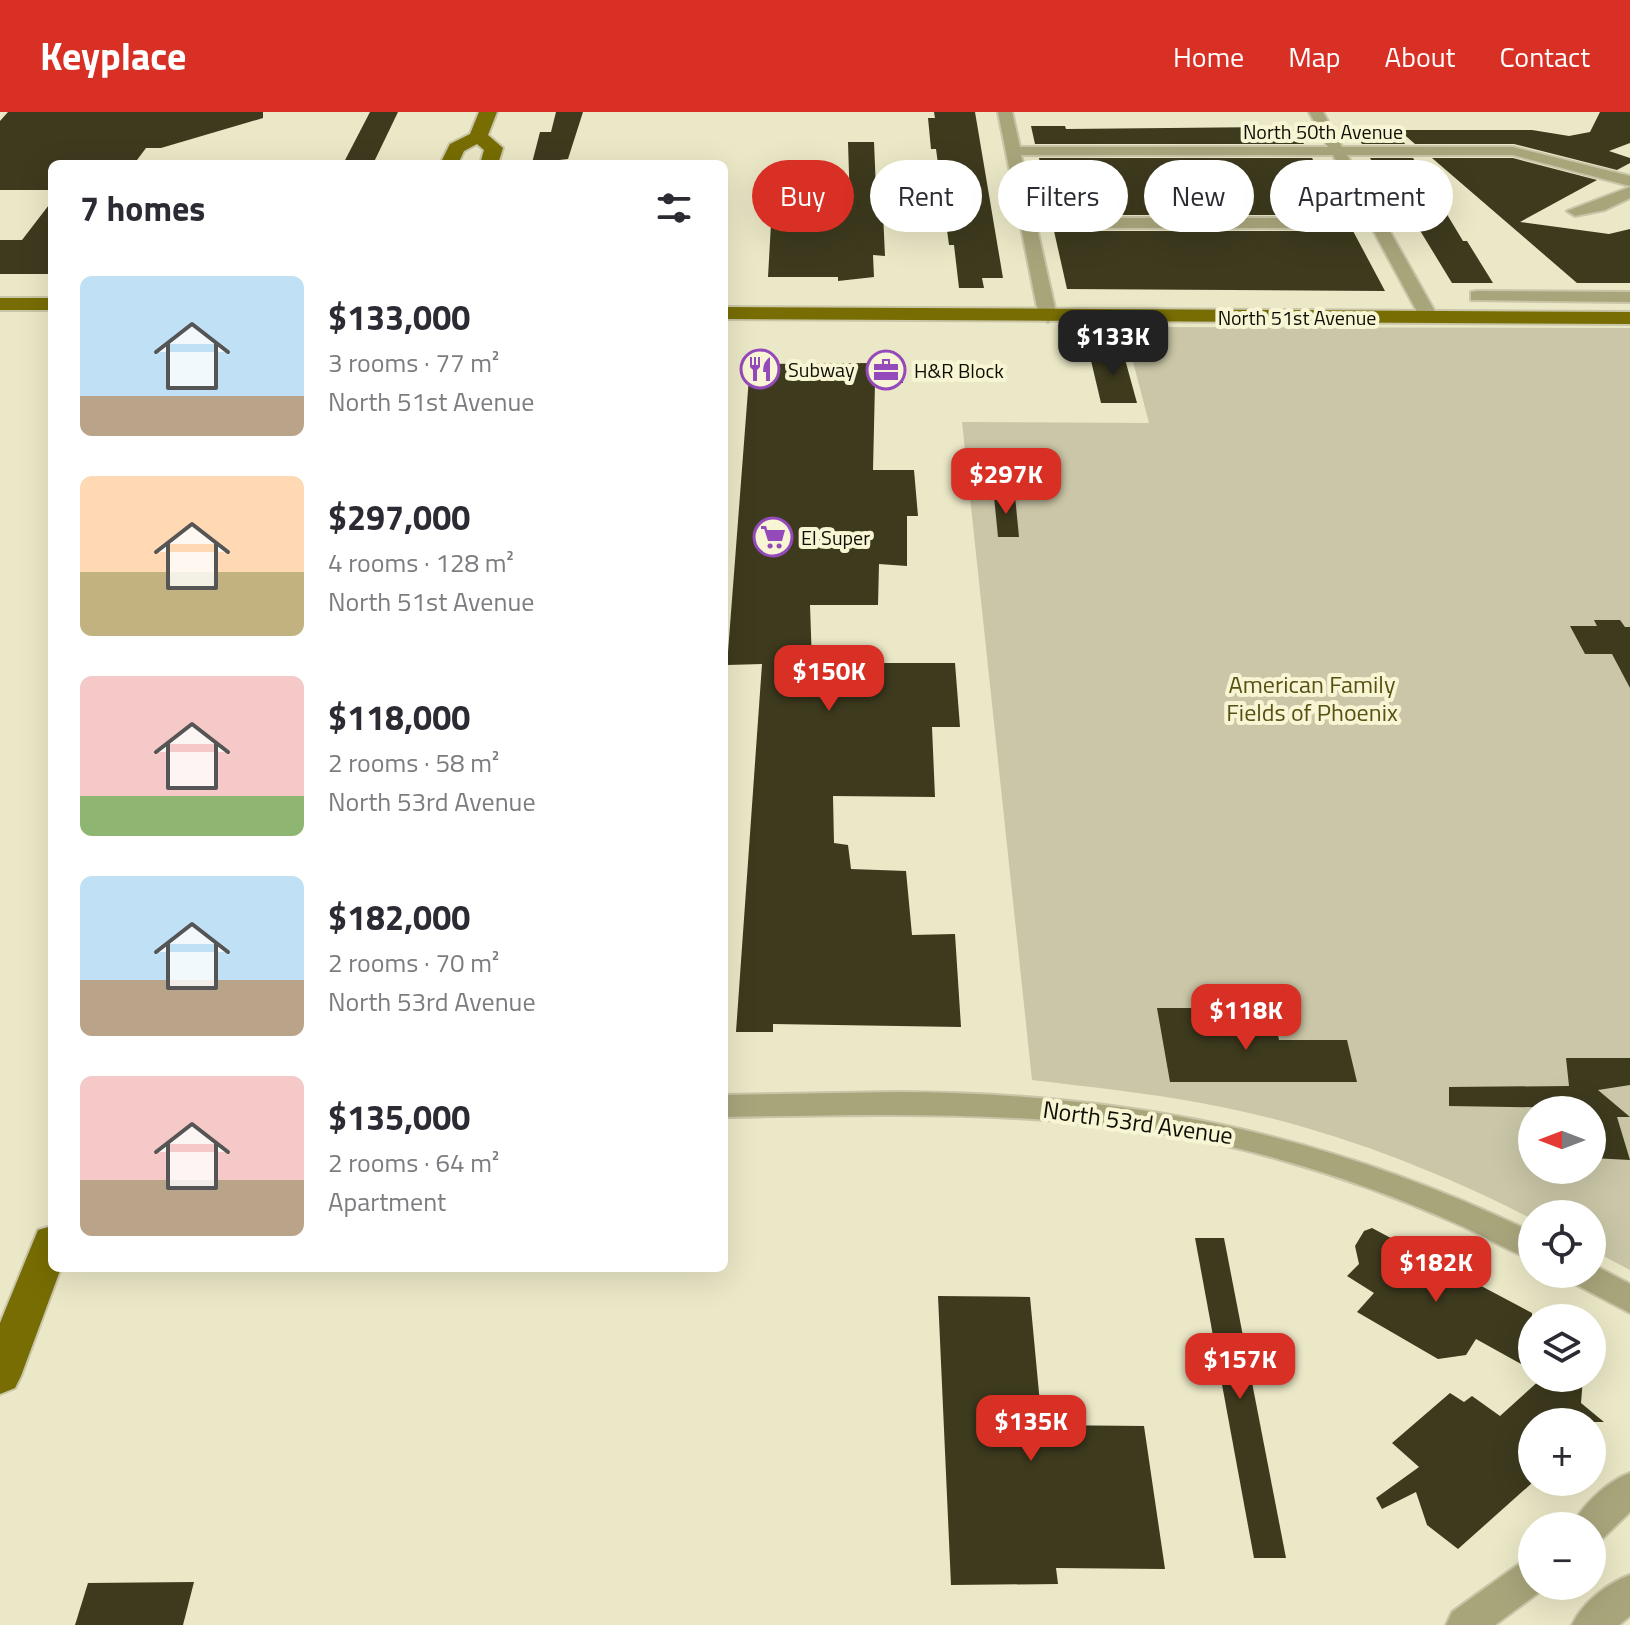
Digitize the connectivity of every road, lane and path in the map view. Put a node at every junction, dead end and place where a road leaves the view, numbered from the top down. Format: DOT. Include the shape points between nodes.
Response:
graph roads {
  1 [pos="488,112"];
  2 [pos="1005,112"];
  3 [pos="1316,112"];
  4 [pos="478,137"];
  5 [pos="1012,151"];
  6 [pos="1340,151"];
  7 [pos="451,160"];
  8 [pos="490,160"];
  9 [pos="1014,160"];
  10 [pos="1345,160"];
  11 [pos="1630,181"];
  12 [pos="1630,192"];
  13 [pos="1575,211"];
  14 [pos="1128,223"];
  15 [pos="1270,223"];
  16 [pos="1030,232"];
  17 [pos="1384,232"];
  18 [pos="1477,296"];
  19 [pos="1630,297"];
  20 [pos="0,304"];
  21 [pos="48,304"];
  22 [pos="728,313"];
  23 [pos="1048,317"];
  24 [pos="1429,317"];
  25 [pos="0,318"];
  26 [pos="48,318"];
  27 [pos="1630,318"];
  28 [pos="728,1106"];
  29 [pos="1518,1239"];
  30 [pos="48,1251"];
  31 [pos="1606,1286"];
  32 [pos="1630,1300"];
  33 [pos="0,1376"];
  34 [pos="1630,1489"];
  35 [pos="1605,1512"];
  36 [pos="1518,1586"];
  37 [pos="1630,1592"];
  38 [pos="1465,1625"];
  39 [pos="1591,1625"];
  1 -- 4 [label="main road"];
  2 -- 5 [label="street"];
  3 -- 6 [label="street"];
  4 -- 7 [label="main road" via="456,148"];
  4 -- 8 [label="main road" via="494,148"];
  5 -- 6 [label="street, North 50th Avenue"];
  5 -- 9 [label="street"];
  6 -- 10 [label="street"];
  6 -- 11 [label="street, North 50th Avenue" via="1513,151"];
  12 -- 13 [label="street" via="1599,207"];
  14 -- 15 [label="street"];
  16 -- 23 [label="street"];
  17 -- 24 [label="street"];
  18 -- 19 [label="street"];
  20 -- 21 [label="main road"];
  22 -- 23 [label="main road, North 51st Avenue"];
  23 -- 24 [label="main road, North 51st Avenue"];
  24 -- 27 [label="main road, North 51st Avenue"];
  25 -- 26 [label="main road"];
  28 -- 29 [label="street, North 53rd Avenue" via="1002,1105 1144,1118 1240,1136 1332,1162 1420,1193"];
  30 -- 33 [label="main road"];
  31 -- 32 [label="street"];
  34 -- 35 [label="street"];
  36 -- 38 [label="street"];
  37 -- 39 [label="street"];
}
